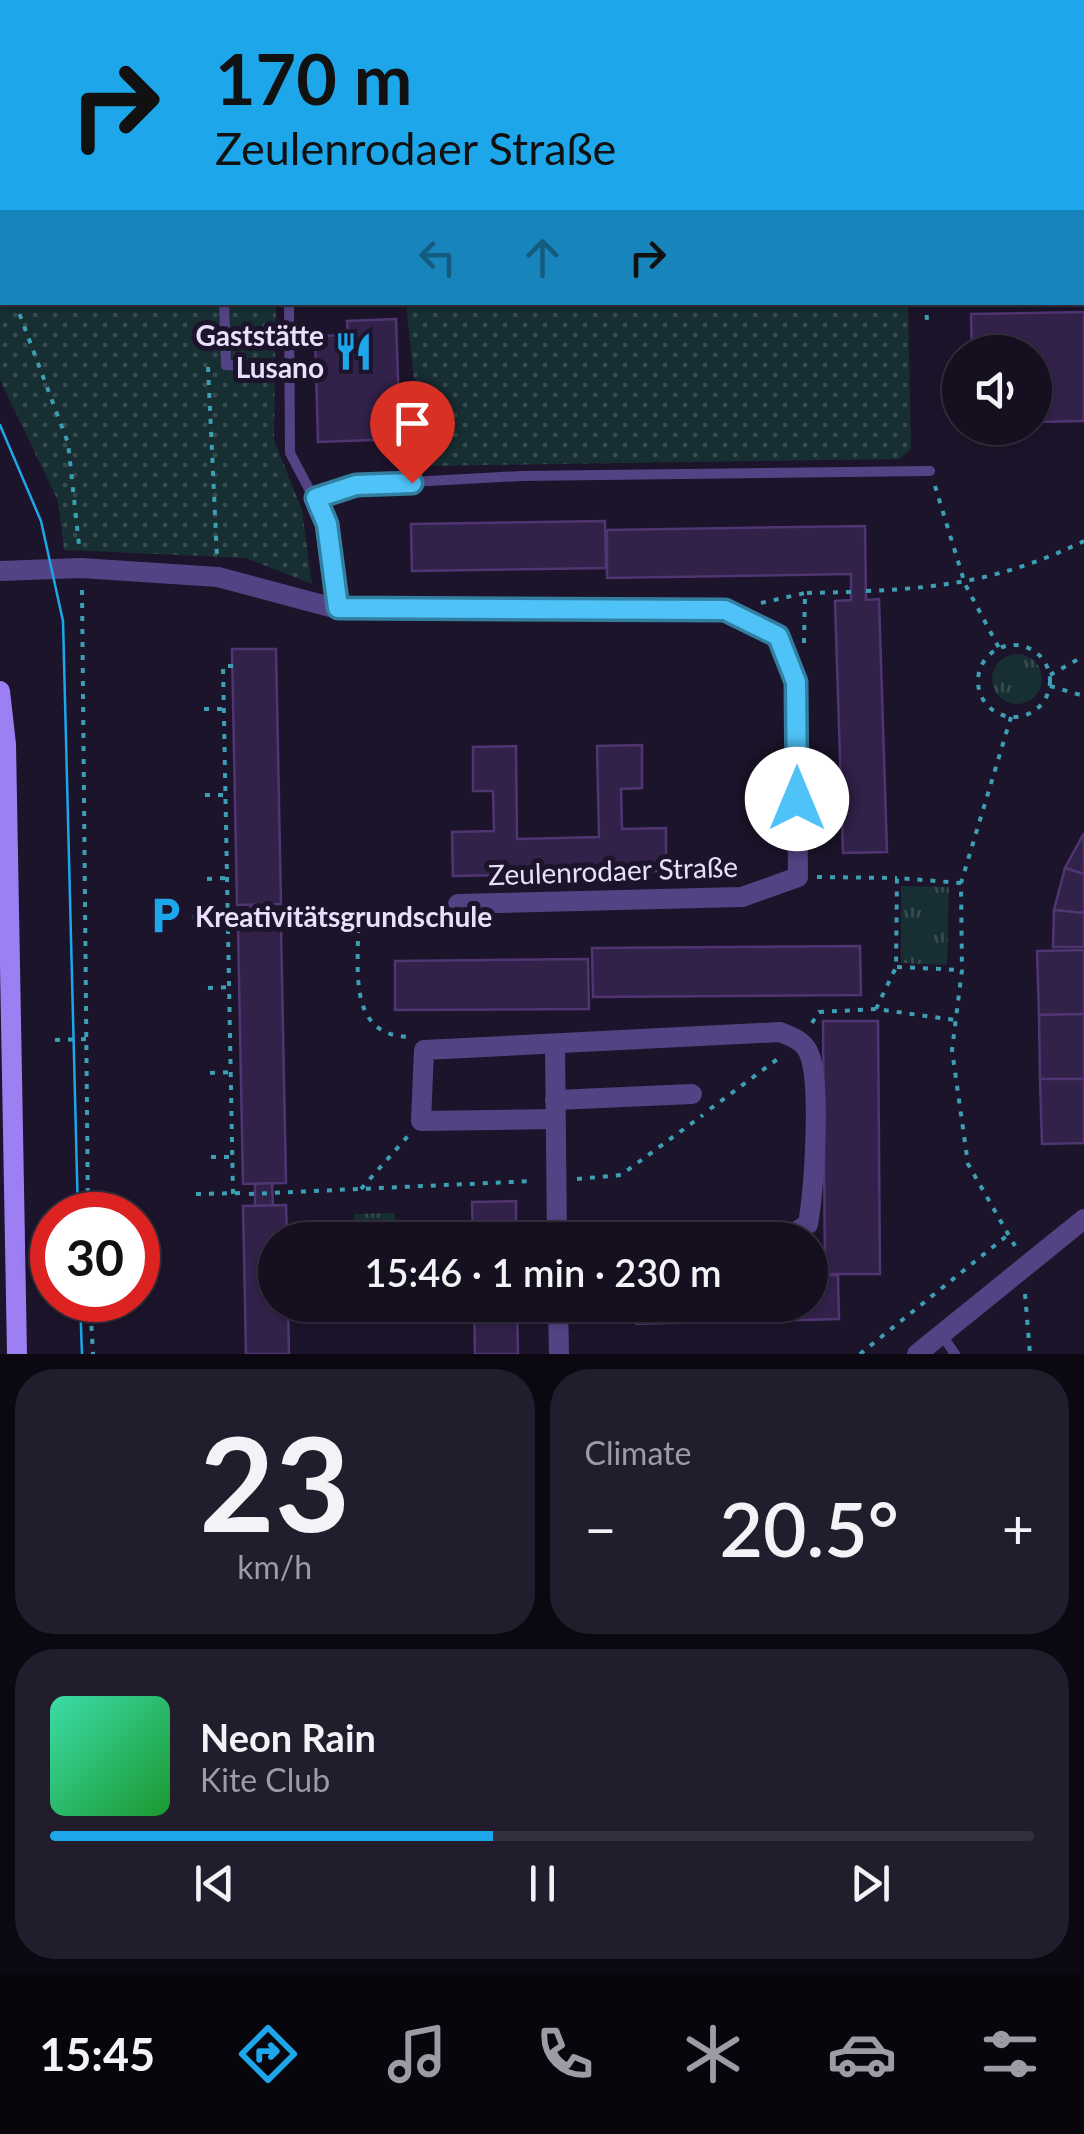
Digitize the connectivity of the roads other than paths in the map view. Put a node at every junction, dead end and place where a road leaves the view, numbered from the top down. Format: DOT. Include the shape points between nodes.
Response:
graph roads {
  1 [pos="224,305"];
  2 [pos="289,305"];
  3 [pos="290,369"];
  4 [pos="930,471"];
  5 [pos="316,498"];
  6 [pos="0,571"];
  7 [pos="338,608"];
  8 [pos="0,690"];
  9 [pos="458,904"];
  10 [pos="555,1044"];
  11 [pos="692,1094"];
  12 [pos="555,1110"];
  13 [pos="1084,1219"];
  14 [pos="557,1222"];
  15 [pos="808,1222"];
  16 [pos="558,1322"];
  17 [pos="941,1334"];
  18 [pos="16,1354"];
  19 [pos="559,1354"];
  20 [pos="917,1354"];
  21 [pos="955,1354"];
  1 -- 3 [label="lane" via="226,366"];
  2 -- 3 [label="lane"];
  3 -- 5 [label="lane" via="290,453"];
  4 -- 5 [label="lane" via="521,476 356,485"];
  5 -- 7 [label="lane" via="327,524"];
  6 -- 7 [label="street" via="81,568 218,577"];
  7 -- 9 [label="street, Zeulenrodaer Straße" via="725,610 778,636 796,682 798,877 742,897"];
  8 -- 18 [label="main road"];
  10 -- 12 [label="street"];
  10 -- 12 [label="street" via="424,1050 421,1121"];
  10 -- 15 [label="street" via="780,1032 802,1041 813,1078"];
  11 -- 12 [label="street"];
  12 -- 14 [label="street"];
  13 -- 17 [label="street"];
  16 -- 19 [label="street"];
  17 -- 20 [label="street"];
  17 -- 21 [label="lane"];
}
